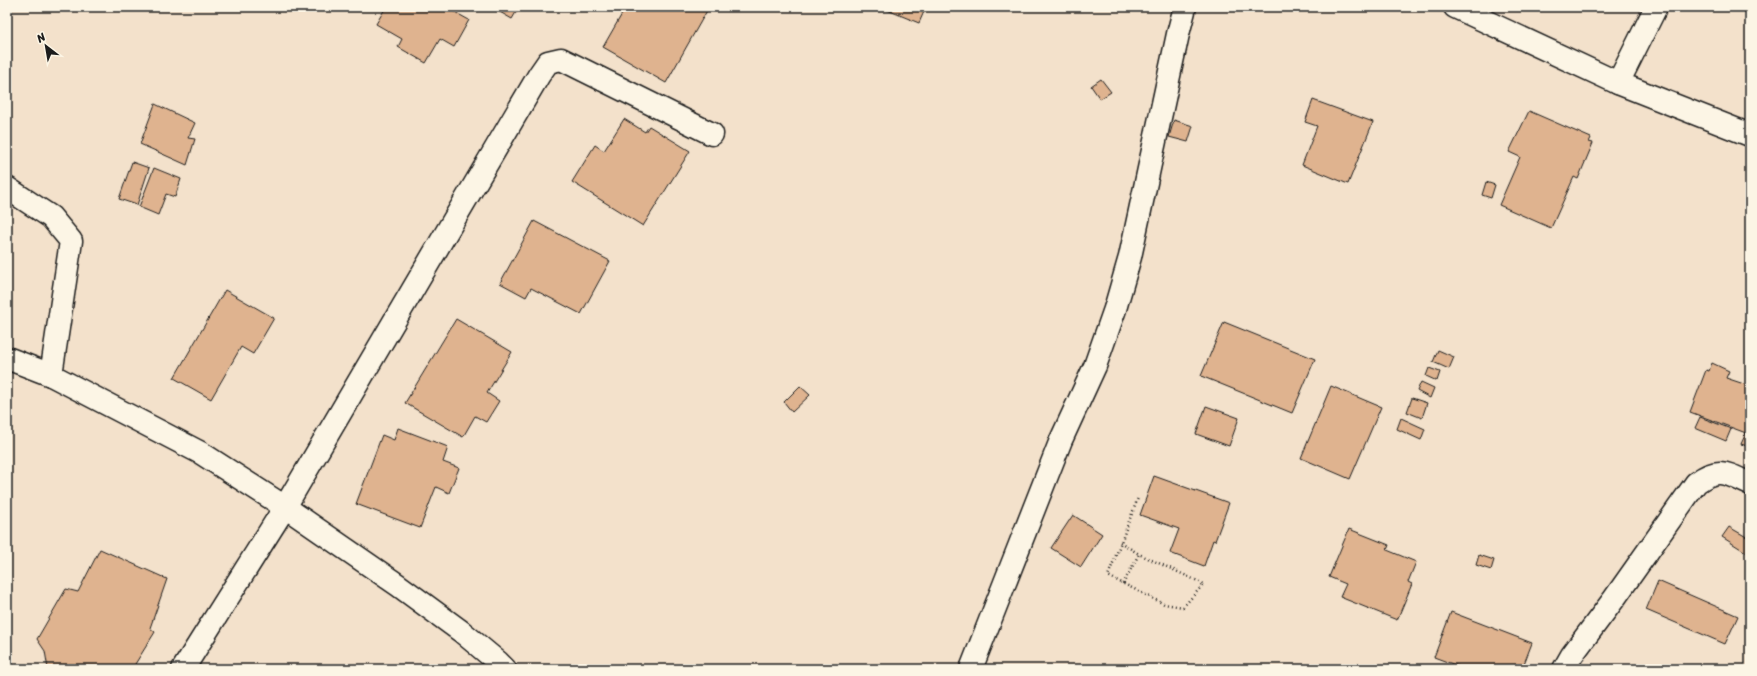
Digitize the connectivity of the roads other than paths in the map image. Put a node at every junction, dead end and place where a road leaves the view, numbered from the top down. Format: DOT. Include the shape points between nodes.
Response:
graph roads {
  1 [pos="1185,7"];
  2 [pos="1455,7"];
  3 [pos="1656,7"];
  4 [pos="1618,83"];
  5 [pos="712,134"];
  6 [pos="1750,135"];
  7 [pos="7,188"];
  8 [pos="7,358"];
  9 [pos="51,375"];
  10 [pos="1750,484"];
  11 [pos="285,507"];
  12 [pos="183,669"];
  13 [pos="505,669"];
  14 [pos="971,669"];
  15 [pos="1564,669"];
  1 -- 14 [label="street" via="1130,257 1115,309 1095,366 1061,440"];
  2 -- 4 [label="street"];
  3 -- 4 [label="street"];
  4 -- 6 [label="street"];
  5 -- 11 [label="street" via="561,59 548,62"];
  7 -- 9 [label="street" via="51,218 71,241"];
  8 -- 9 [label="street"];
  9 -- 11 [label="street" via="201,452"];
  10 -- 15 [label="street" via="1721,472 1708,474 1696,483"];
  11 -- 12 [label="street"];
  11 -- 13 [label="street" via="462,632"];
}
